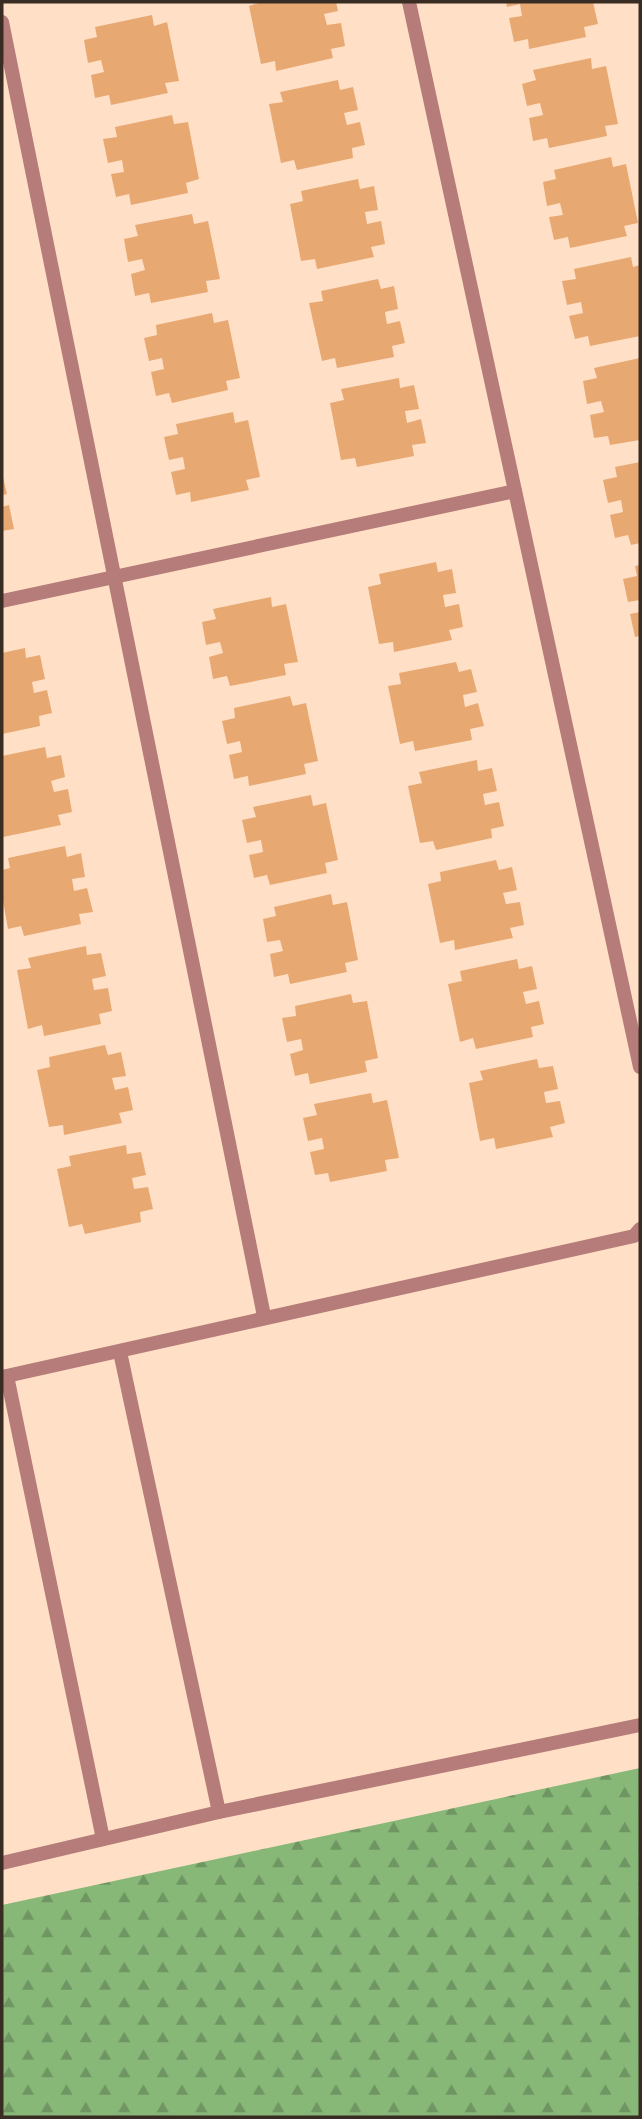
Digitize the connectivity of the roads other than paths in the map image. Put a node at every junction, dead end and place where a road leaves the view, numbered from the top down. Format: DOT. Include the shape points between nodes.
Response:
graph roads {
  1 [pos="409,2"];
  2 [pos="2,22"];
  3 [pos="515,491"];
  4 [pos="114,577"];
  5 [pos="2,601"];
  6 [pos="640,1067"];
  7 [pos="640,1229"];
  8 [pos="264,1317"];
  9 [pos="120,1352"];
  10 [pos="5,1376"];
  11 [pos="640,1724"];
  12 [pos="219,1812"];
  13 [pos="103,1839"];
  14 [pos="2,1863"];
  1 -- 3 [label="street"];
  2 -- 4 [label="street"];
  3 -- 4 [label="street"];
  3 -- 6 [label="street"];
  4 -- 5 [label="street"];
  4 -- 8 [label="street"];
  7 -- 8 [label="street" via="634,1236"];
  8 -- 9 [label="street"];
  9 -- 10 [label="street"];
  9 -- 12 [label="street"];
  10 -- 13 [label="street"];
  11 -- 12 [label="street"];
  12 -- 13 [label="street"];
  13 -- 14 [label="street"];
}
